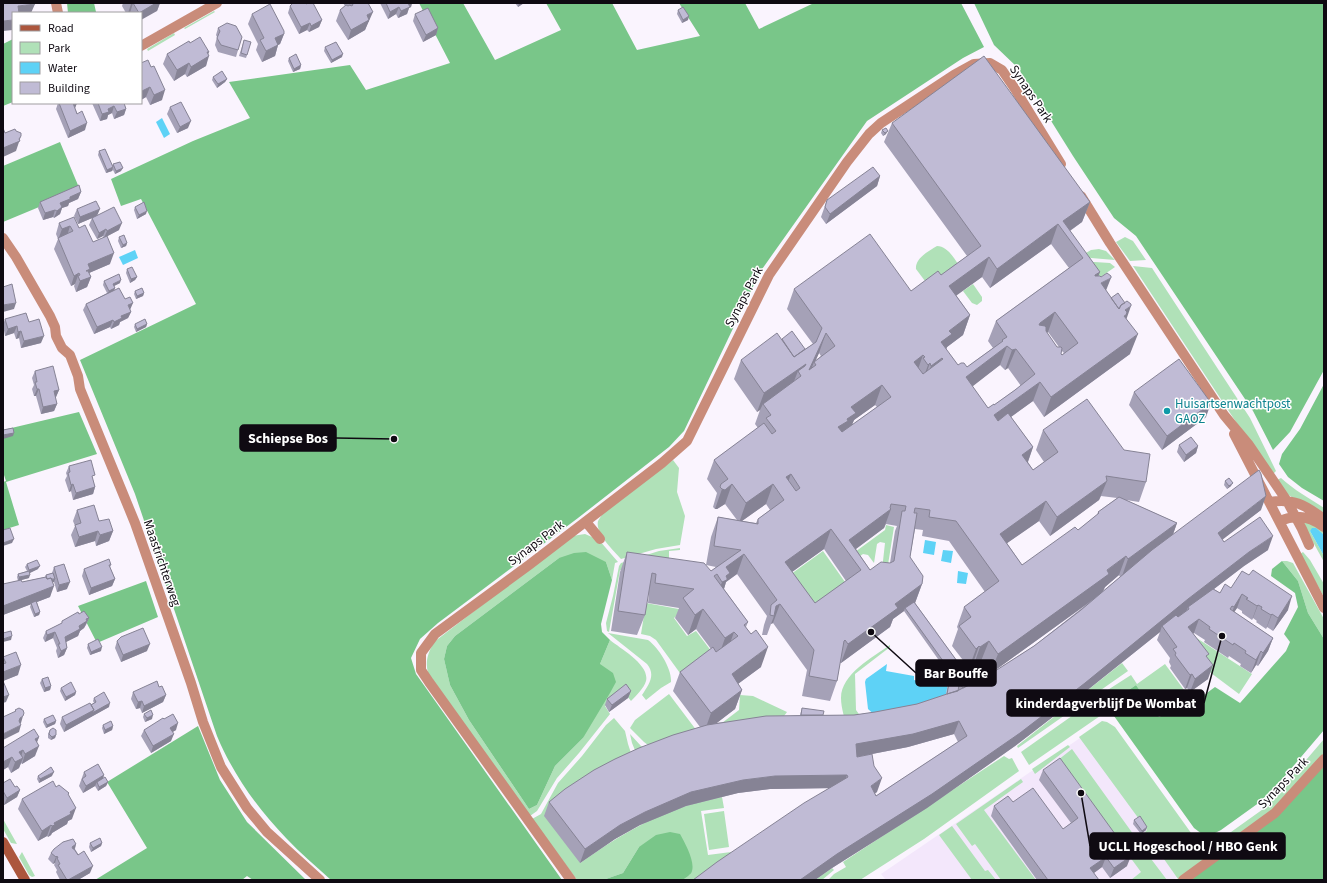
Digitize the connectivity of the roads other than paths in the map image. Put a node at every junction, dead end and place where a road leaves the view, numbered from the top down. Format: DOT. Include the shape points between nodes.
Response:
graph roads {
  1 [pos="217,3"];
  2 [pos="142,45"];
  3 [pos="1068,175"];
  4 [pos="1076,188"];
  5 [pos="3,238"];
  6 [pos="1224,415"];
  7 [pos="1287,501"];
  8 [pos="1269,502"];
  9 [pos="1295,516"];
  10 [pos="1324,519"];
  11 [pos="1280,521"];
  12 [pos="586,522"];
  13 [pos="1324,527"];
  14 [pos="600,539"];
  15 [pos="1309,545"];
  16 [pos="1324,608"];
  17 [pos="1324,759"];
  18 [pos="3,842"];
  19 [pos="25,880"];
  20 [pos="320,880"];
  21 [pos="571,880"];
  22 [pos="1183,880"];
  1 -- 2 [label="street"];
  3 -- 12 [label="street, Synaps Park" via="1011,83 990,59 954,75 881,123 847,162 769,275 687,441"];
  4 -- 6 [label="street"];
  5 -- 20 [label="street, Maastrichterweg" via="50,316 62,348 70,355 80,389 135,523 203,722 221,767 247,808 267,832"];
  6 -- 7 [label="street" via="1249,445"];
  6 -- 8 [label="street"];
  7 -- 8 [label="street"];
  7 -- 9 [label="street"];
  7 -- 10 [label="street" via="1309,508"];
  8 -- 11 [label="street"];
  9 -- 11 [label="street"];
  9 -- 13 [label="street" via="1304,517"];
  9 -- 15 [label="street"];
  11 -- 16 [label="street"];
  12 -- 14 [label="street"];
  12 -- 21 [label="street, Synaps Park" via="435,634 421,653 421,670"];
  17 -- 22 [label="street, Synaps Park" via="1275,813"];
  18 -- 19 [label="main road"];
}
